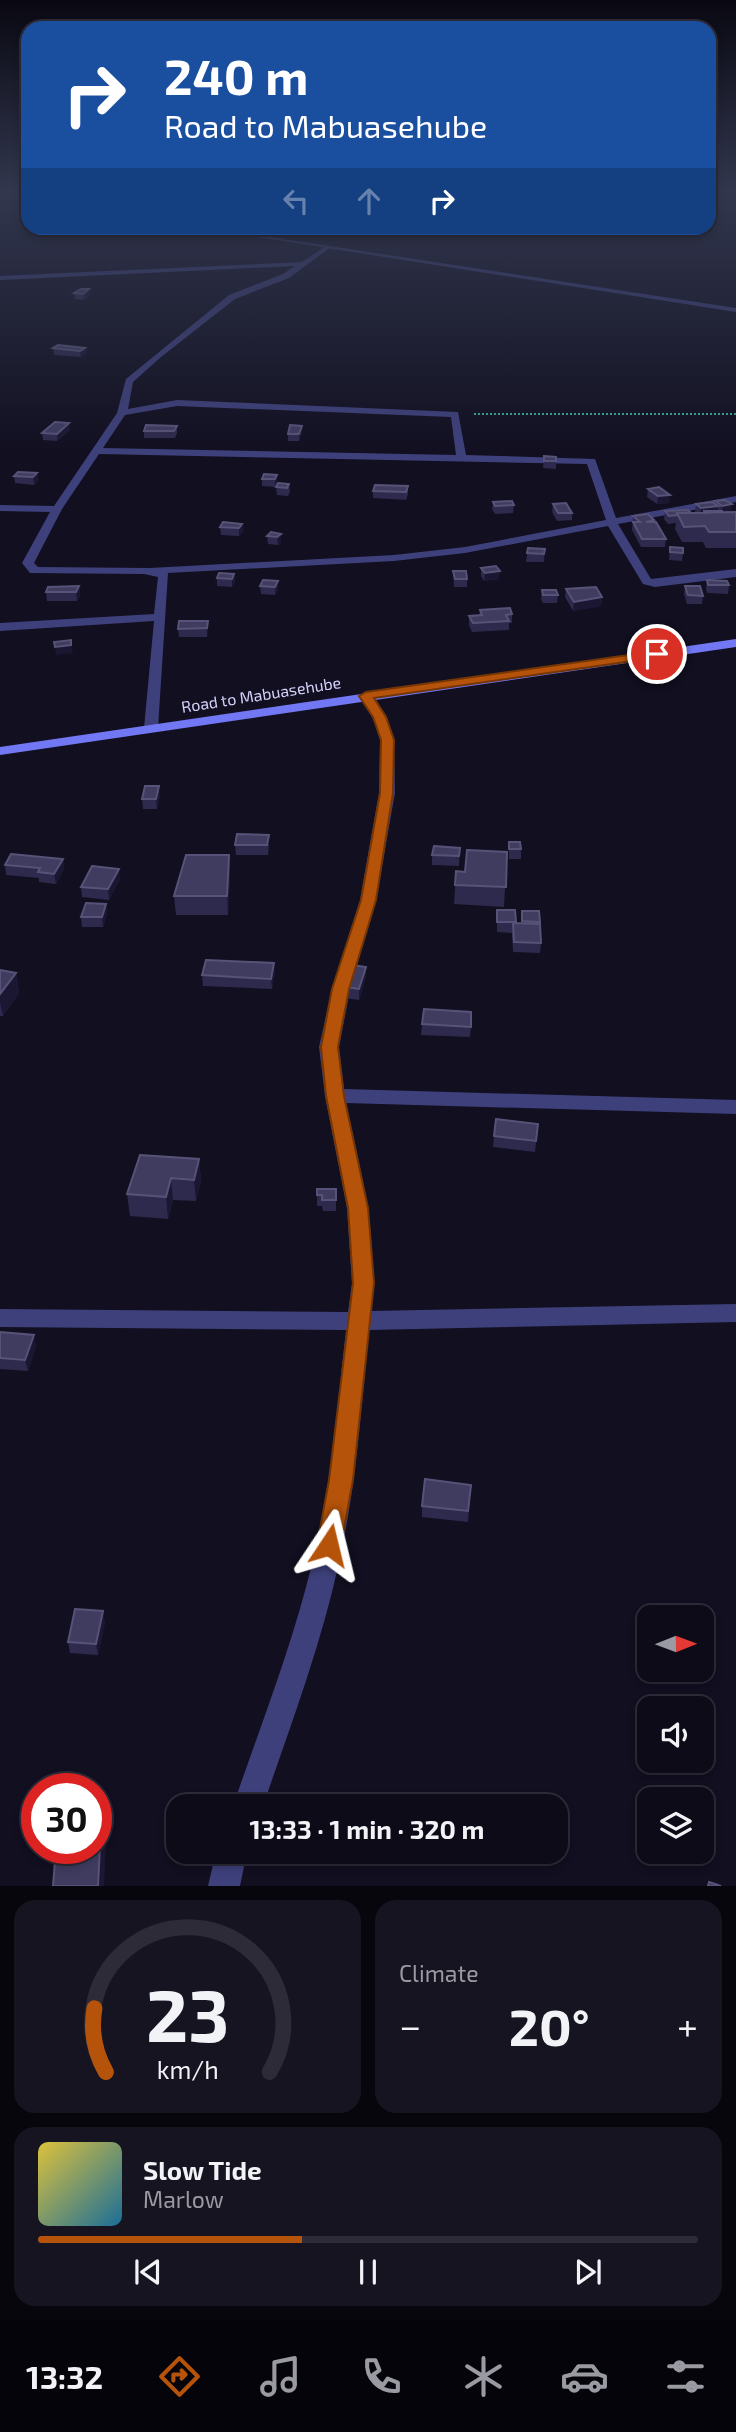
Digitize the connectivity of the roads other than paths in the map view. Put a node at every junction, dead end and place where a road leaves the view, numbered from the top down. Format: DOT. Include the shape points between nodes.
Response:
graph roads {
  1 [pos="280,278"];
  2 [pos="529,278"];
  3 [pos="736,310"];
  4 [pos="122,413"];
  5 [pos="97,452"];
  6 [pos="462,459"];
  7 [pos="736,499"];
  8 [pos="0,508"];
  9 [pos="57,509"];
  10 [pos="612,523"];
  11 [pos="154,570"];
  12 [pos="736,573"];
  13 [pos="160,617"];
  14 [pos="0,627"];
  15 [pos="736,643"];
  16 [pos="366,696"];
  17 [pos="151,729"];
  18 [pos="0,751"];
  19 [pos="335,1096"];
  20 [pos="736,1108"];
  21 [pos="736,1313"];
  22 [pos="0,1318"];
  23 [pos="358,1321"];
  24 [pos="252,1794"];
  25 [pos="229,1864"];
  26 [pos="224,1886"];
  1 -- 4 [label="street" via="234,296 158,355 127,383"];
  2 -- 3 [label="street"];
  4 -- 5 [label="street"];
  4 -- 6 [label="street" via="177,402 455,414"];
  5 -- 6 [label="street"];
  5 -- 9 [label="street"];
  6 -- 10 [label="street" via="591,461"];
  7 -- 10 [label="street"];
  8 -- 9 [label="street"];
  9 -- 11 [label="street" via="30,558 30,567 47,571"];
  10 -- 11 [label="street" via="430,554"];
  10 -- 12 [label="street" via="648,581"];
  11 -- 13 [label="street" via="164,575"];
  13 -- 14 [label="street"];
  13 -- 17 [label="street"];
  15 -- 16 [label="main road, Road to Mabuasehube"];
  16 -- 17 [label="main road, Road to Mabuasehube"];
  16 -- 19 [label="street" via="380,717 387,740 387,793 368,900 329,1047"];
  17 -- 18 [label="main road, Road to Mabuasehube"];
  19 -- 20 [label="street"];
  19 -- 23 [label="street" via="358,1208 363,1283"];
  21 -- 23 [label="street"];
  22 -- 23 [label="street"];
  23 -- 24 [label="street" via="341,1480 325,1567"];
  25 -- 26 [label="street"];
}
